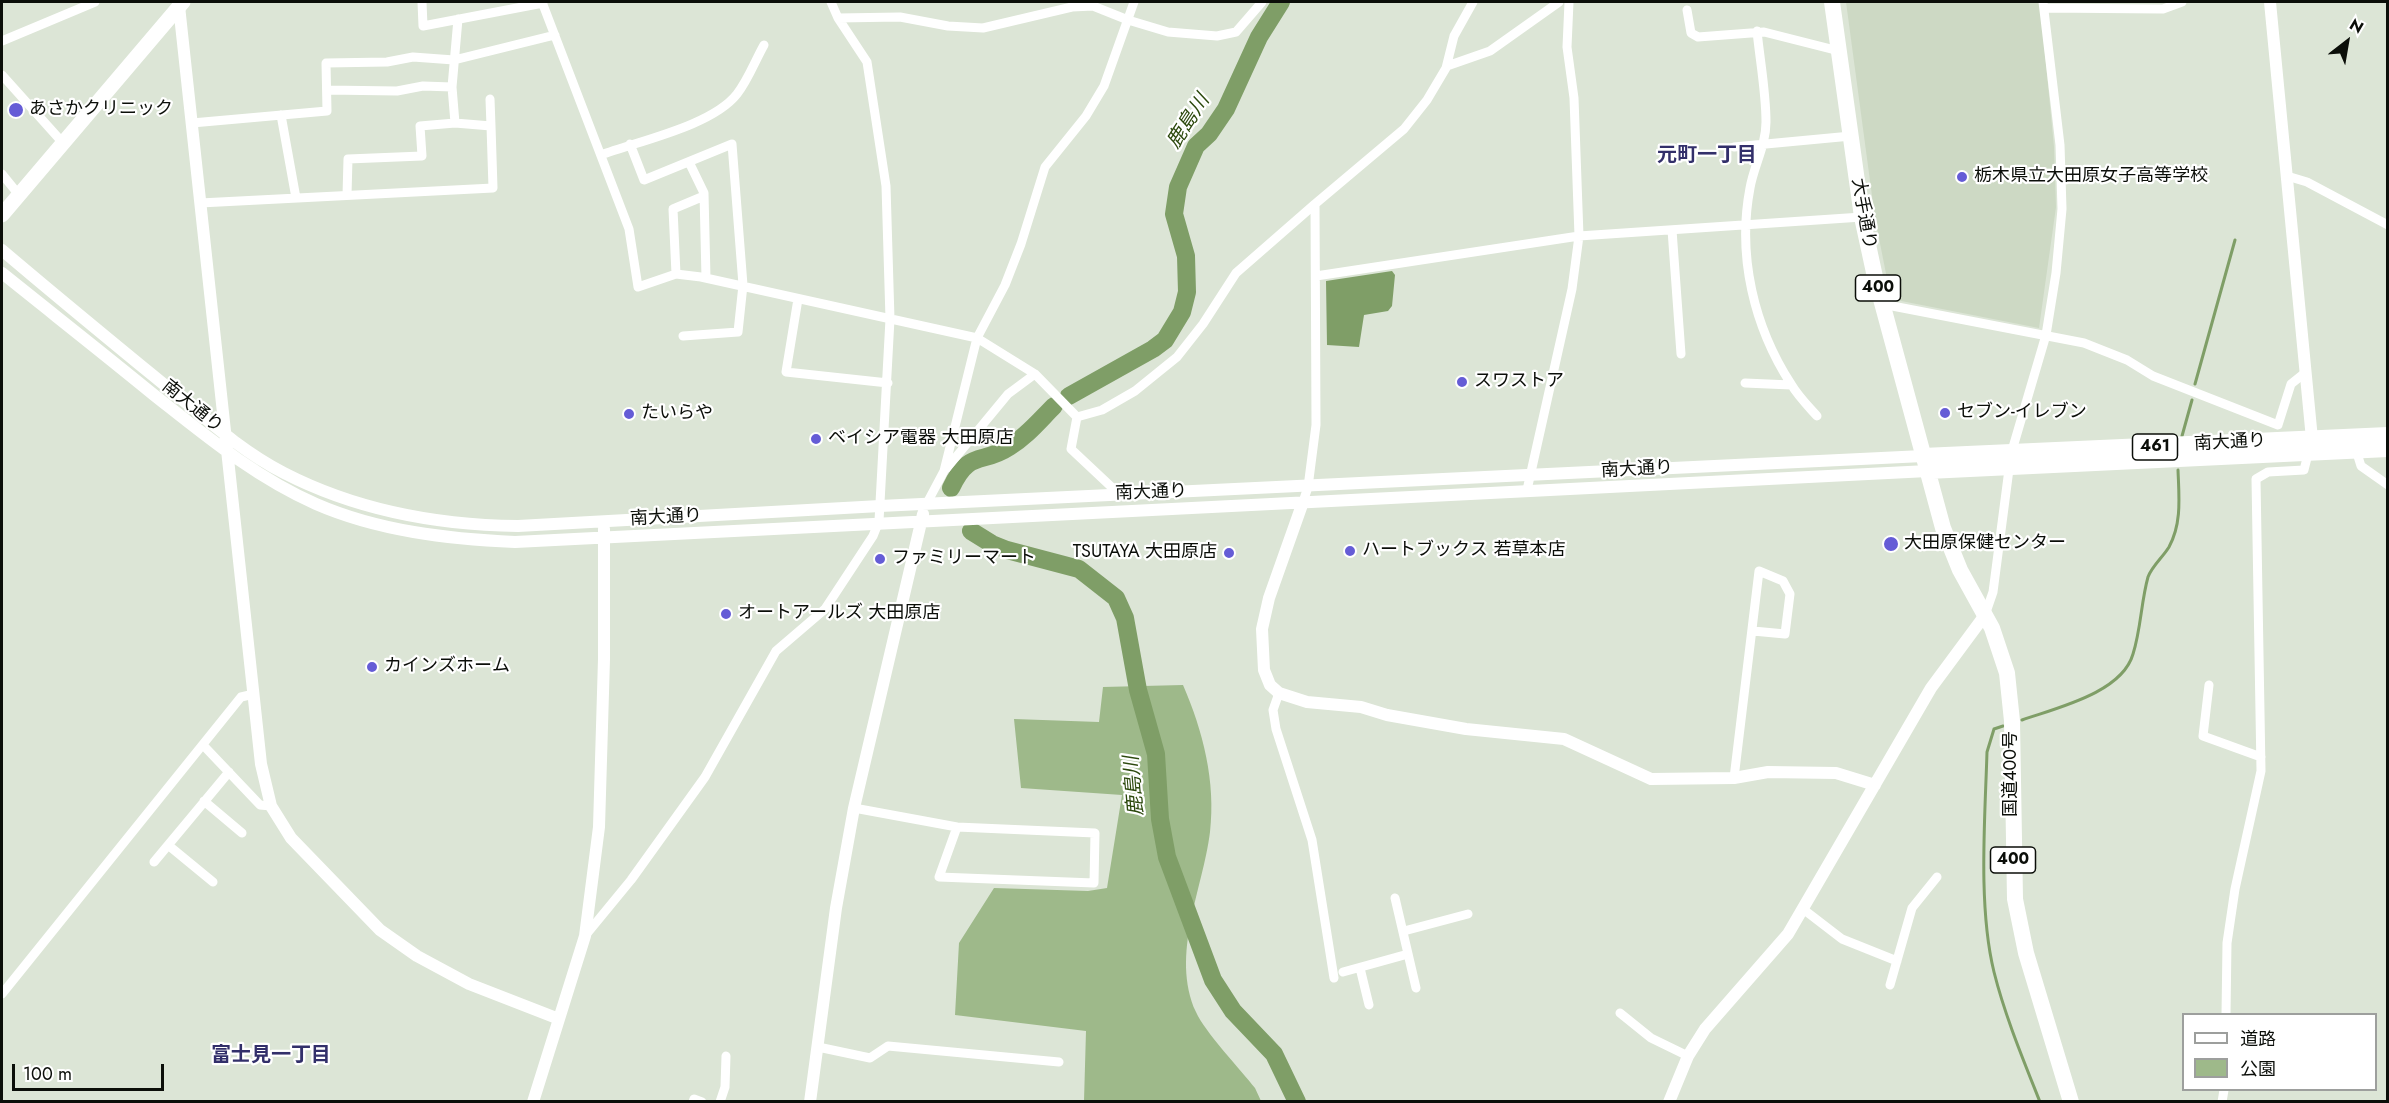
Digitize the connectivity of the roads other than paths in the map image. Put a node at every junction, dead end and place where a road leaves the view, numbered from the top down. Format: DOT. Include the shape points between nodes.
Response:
graph roads {
  1 [pos="95,2"];
  2 [pos="422,2"];
  3 [pos="543,2"];
  4 [pos="831,2"];
  5 [pos="1134,2"];
  6 [pos="1262,2"];
  7 [pos="1473,2"];
  8 [pos="1559,2"];
  9 [pos="1569,2"];
  10 [pos="1832,2"];
  11 [pos="2182,2"];
  12 [pos="2270,2"];
  13 [pos="179,3"];
  14 [pos="2043,5"];
  15 [pos="1687,10"];
  16 [pos="837,18"];
  17 [pos="458,19"];
  18 [pos="1128,21"];
  19 [pos="1757,32"];
  20 [pos="555,35"];
  21 [pos="2,41"];
  22 [pos="764,45"];
  23 [pos="1839,51"];
  24 [pos="454,60"];
  25 [pos="1447,66"];
  26 [pos="2,75"];
  27 [pos="452,87"];
  28 [pos="327,90"];
  29 [pos="490,99"];
  30 [pos="281,115"];
  31 [pos="192,123"];
  32 [pos="455,123"];
  33 [pos="490,126"];
  34 [pos="1851,136"];
  35 [pos="63,143"];
  36 [pos="1764,143"];
  37 [pos="630,144"];
  38 [pos="1734,147"];
  39 [pos="601,154"];
  40 [pos="689,162"];
  41 [pos="2,174"];
  42 [pos="2287,176"];
  43 [pos="19,195"];
  44 [pos="347,195"];
  45 [pos="704,196"];
  46 [pos="296,198"];
  47 [pos="200,203"];
  48 [pos="1315,204"];
  49 [pos="2,215"];
  50 [pos="1862,217"];
  51 [pos="2388,225"];
  52 [pos="1745,226"];
  53 [pos="1672,230"];
  54 [pos="1579,236"];
  55 [pos="2,250"];
  56 [pos="2,273"];
  57 [pos="676,274"];
  58 [pos="1316,276"];
  59 [pos="706,278"];
  60 [pos="743,285"];
  61 [pos="798,299"];
  62 [pos="1882,304"];
  63 [pos="890,319"];
  64 [pos="2046,335"];
  65 [pos="683,336"];
  66 [pos="977,338"];
  67 [pos="1681,354"];
  68 [pos="2306,372"];
  69 [pos="1035,374"];
  70 [pos="888,383"];
  71 [pos="1745,383"];
  72 [pos="1791,385"];
  73 [pos="1817,416"];
  74 [pos="1077,417"];
  75 [pos="2388,435"];
  76 [pos="227,436"];
  77 [pos="2310,447"];
  78 [pos="2388,449"];
  79 [pos="2356,450"];
  80 [pos="229,454"];
  81 [pos="2010,461"];
  82 [pos="1926,464"];
  83 [pos="944,471"];
  84 [pos="1529,476"];
  85 [pos="2388,485"];
  86 [pos="1308,487"];
  87 [pos="1527,490"];
  88 [pos="1120,495"];
  89 [pos="1303,502"];
  90 [pos="927,503"];
  91 [pos="880,506"];
  92 [pos="920,520"];
  93 [pos="604,521"];
  94 [pos="879,521"];
  95 [pos="603,536"];
  96 [pos="1985,615"];
  97 [pos="1753,631"];
  98 [pos="2209,686"];
  99 [pos="1279,693"];
  100 [pos="255,694"];
  101 [pos="203,745"];
  102 [pos="2261,757"];
  103 [pos="229,772"];
  104 [pos="1734,778"];
  105 [pos="1875,785"];
  106 [pos="204,801"];
  107 [pos="271,806"];
  108 [pos="854,807"];
  109 [pos="957,827"];
  110 [pos="242,833"];
  111 [pos="168,845"];
  112 [pos="154,862"];
  113 [pos="1937,877"];
  114 [pos="213,882"];
  115 [pos="1395,898"];
  116 [pos="1803,909"];
  117 [pos="1468,914"];
  118 [pos="1404,932"];
  119 [pos="585,936"];
  120 [pos="1408,954"];
  121 [pos="1897,962"];
  122 [pos="1360,968"];
  123 [pos="1343,972"];
  124 [pos="1334,978"];
  125 [pos="1890,985"];
  126 [pos="1416,988"];
  127 [pos="2,994"];
  128 [pos="1369,1005"];
  129 [pos="1620,1013"];
  130 [pos="2226,1013"];
  131 [pos="559,1019"];
  132 [pos="818,1047"];
  133 [pos="726,1056"];
  134 [pos="1688,1056"];
  135 [pos="1059,1062"];
  136 [pos="533,1101"];
  137 [pos="693,1101"];
  138 [pos="702,1101"];
  139 [pos="720,1101"];
  140 [pos="810,1101"];
  141 [pos="1669,1101"];
  142 [pos="2071,1101"];
  1 -- 21 [label="street"];
  2 -- 17 [label="street" via="423,26"];
  3 -- 17 [label="street"];
  3 -- 20 [label="street"];
  4 -- 16 [label="street"];
  5 -- 18 [label="street"];
  6 -- 18 [label="street" via="1236,32 1217,36 1168,32"];
  7 -- 25 [label="street" via="1454,36"];
  8 -- 25 [label="street" via="1490,51"];
  9 -- 54 [label="street" via="1567,47 1574,98"];
  10 -- 23 [label="highway, 大手通り / 400"];
  11 -- 14 [label="street" via="2163,9"];
  12 -- 42 [label="street"];
  13 -- 31 [label="street"];
  13 -- 35 [label="main road"];
  14 -- 64 [label="street" via="2060,145 2062,209"];
  15 -- 19 [label="street" via="1691,33 1698,37"];
  16 -- 18 [label="street" via="900,16 948,26 983,28 1072,7 1093,6"];
  16 -- 63 [label="street" via="867,62 873,92 885,186"];
  17 -- 24 [label="street"];
  18 -- 66 [label="street" via="1104,86 1045,168 1005,285"];
  19 -- 23 [label="street"];
  19 -- 36 [label="street" via="1766,122"];
  20 -- 24 [label="street"];
  20 -- 39 [label="street"];
  22 -- 37 [label="street" via="737,94 723,108"];
  23 -- 34 [label="highway, 大手通り / 400"];
  24 -- 27 [label="street"];
  24 -- 28 [label="street" via="413,57 387,62 326,63"];
  25 -- 48 [label="street" via="1404,129"];
  26 -- 35 [label="street"];
  27 -- 28 [label="street"];
  27 -- 32 [label="street"];
  28 -- 30 [label="street" via="327,111"];
  29 -- 33 [label="street"];
  30 -- 31 [label="street"];
  30 -- 46 [label="street"];
  31 -- 47 [label="street"];
  32 -- 33 [label="street"];
  32 -- 44 [label="street" via="420,126 422,156 348,159"];
  33 -- 44 [label="street" via="493,188"];
  34 -- 36 [label="street"];
  34 -- 50 [label="highway, 大手通り / 400"];
  35 -- 43 [label="main road"];
  36 -- 38 [label="street"];
  36 -- 52 [label="street" via="1750,187"];
  37 -- 39 [label="street"];
  37 -- 40 [label="street" via="644,180"];
  39 -- 57 [label="street" via="629,229 638,287"];
  40 -- 45 [label="street"];
  40 -- 60 [label="street" via="732,144"];
  41 -- 43 [label="street"];
  42 -- 51 [label="street" via="2307,182"];
  42 -- 68 [label="street"];
  43 -- 49 [label="main road"];
  44 -- 46 [label="street"];
  45 -- 57 [label="street" via="673,209"];
  45 -- 59 [label="street"];
  46 -- 47 [label="street"];
  47 -- 76 [label="street"];
  48 -- 58 [label="street"];
  48 -- 74 [label="street" via="1236,273 1177,357 1135,391 1102,410"];
  50 -- 52 [label="street"];
  50 -- 62 [label="highway, 大手通り / 400"];
  52 -- 53 [label="street"];
  52 -- 72 [label="street" via="1754,304"];
  53 -- 54 [label="street"];
  53 -- 67 [label="street"];
  54 -- 58 [label="street"];
  54 -- 84 [label="street" via="1572,289"];
  55 -- 76 [label="street, 南大通り"];
  56 -- 80 [label="street, 南大通り"];
  57 -- 59 [label="street"];
  58 -- 86 [label="street" via="1316,425"];
  59 -- 60 [label="street"];
  60 -- 61 [label="street"];
  60 -- 65 [label="street" via="738,332"];
  61 -- 63 [label="street"];
  61 -- 70 [label="street" via="786,372"];
  62 -- 64 [label="street"];
  62 -- 82 [label="highway, 大手通り / 400"];
  63 -- 66 [label="street"];
  63 -- 70 [label="street"];
  64 -- 68 [label="street" via="2127,360 2153,376 2278,425 2291,384"];
  64 -- 81 [label="street"];
  66 -- 69 [label="street"];
  66 -- 83 [label="street"];
  68 -- 77 [label="street"];
  69 -- 74 [label="street"];
  69 -- 83 [label="street" via="1008,394"];
  70 -- 91 [label="street"];
  71 -- 72 [label="street"];
  72 -- 73 [label="street"];
  74 -- 88 [label="street" via="1071,449"];
  75 -- 77 [label="highway, 南大通り / 461"];
  76 -- 80 [label="street"];
  76 -- 93 [label="street, 南大通り" via="283,473 392,514 466,526"];
  77 -- 79 [label="highway, 南大通り / 461"];
  77 -- 81 [label="highway, 南大通り / 461"];
  77 -- 102 [label="street" via="2304,470 2268,472 2256,479"];
  78 -- 79 [label="highway, 南大通り / 461"];
  79 -- 85 [label="street" via="2361,466"];
  80 -- 95 [label="street, 南大通り" via="318,505 406,531 463,540 515,542"];
  80 -- 100 [label="street"];
  81 -- 82 [label="highway, 南大通り / 461"];
  81 -- 96 [label="street" via="1993,592"];
  82 -- 84 [label="street, 南大通り"];
  82 -- 87 [label="street, 南大通り"];
  82 -- 96 [label="highway, 国道400号 / 400" via="1951,549"];
  83 -- 90 [label="street"];
  84 -- 86 [label="street, 南大通り"];
  84 -- 87 [label="street"];
  86 -- 88 [label="street, 南大通り"];
  86 -- 89 [label="street"];
  87 -- 89 [label="street, 南大通り"];
  88 -- 90 [label="street, 南大通り"];
  89 -- 92 [label="street, 南大通り"];
  89 -- 99 [label="street" via="1269,597 1262,629 1264,670 1270,685"];
  90 -- 91 [label="street, 南大通り"];
  90 -- 92 [label="street"];
  91 -- 93 [label="street, 南大通り"];
  91 -- 94 [label="street"];
  92 -- 94 [label="street, 南大通り"];
  92 -- 108 [label="street" via="908,587"];
  93 -- 95 [label="street"];
  94 -- 95 [label="street, 南大通り"];
  94 -- 119 [label="street" via="825,609 776,651 705,777"];
  95 -- 119 [label="street" via="599,827"];
  96 -- 105 [label="street" via="1931,688"];
  96 -- 142 [label="highway, 国道400号 / 400" via="1998,642 2011,693 2013,868 2019,923"];
  97 -- 97 [label="street" via="1754,621 1759,571 1783,581 1790,594 1785,634"];
  97 -- 104 [label="street"];
  98 -- 102 [label="street" via="2203,736"];
  99 -- 104 [label="street" via="1307,702 1361,708 1466,729 1564,739 1651,780"];
  99 -- 124 [label="street" via="1273,710 1276,729 1312,840"];
  100 -- 101 [label="street" via="242,697"];
  100 -- 107 [label="street" via="261,764"];
  101 -- 103 [label="street"];
  101 -- 127 [label="street"];
  102 -- 130 [label="street" via="2228,943"];
  103 -- 106 [label="street"];
  103 -- 107 [label="street" via="260,806"];
  104 -- 105 [label="street" via="1768,771 1836,773"];
  105 -- 116 [label="street"];
  106 -- 110 [label="street"];
  106 -- 111 [label="street"];
  107 -- 131 [label="street" via="291,838 380,930 417,956 469,984"];
  108 -- 109 [label="street"];
  108 -- 132 [label="street"];
  109 -- 109 [label="street" via="939,877 1094,883 1095,833"];
  111 -- 112 [label="street"];
  111 -- 114 [label="street"];
  113 -- 121 [label="street" via="1912,908"];
  115 -- 118 [label="street"];
  116 -- 121 [label="street" via="1842,939"];
  116 -- 134 [label="street" via="1788,934 1706,1029"];
  117 -- 118 [label="street"];
  118 -- 120 [label="street"];
  119 -- 131 [label="street"];
  120 -- 122 [label="street"];
  120 -- 126 [label="street"];
  121 -- 125 [label="street"];
  122 -- 123 [label="street"];
  122 -- 128 [label="street"];
  129 -- 134 [label="street" via="1651,1038"];
  131 -- 136 [label="street"];
  132 -- 135 [label="street" via="870,1058 888,1046"];
  132 -- 140 [label="street"];
  133 -- 139 [label="street"];
  134 -- 141 [label="street"];
  137 -- 138 [label="street"];
}
